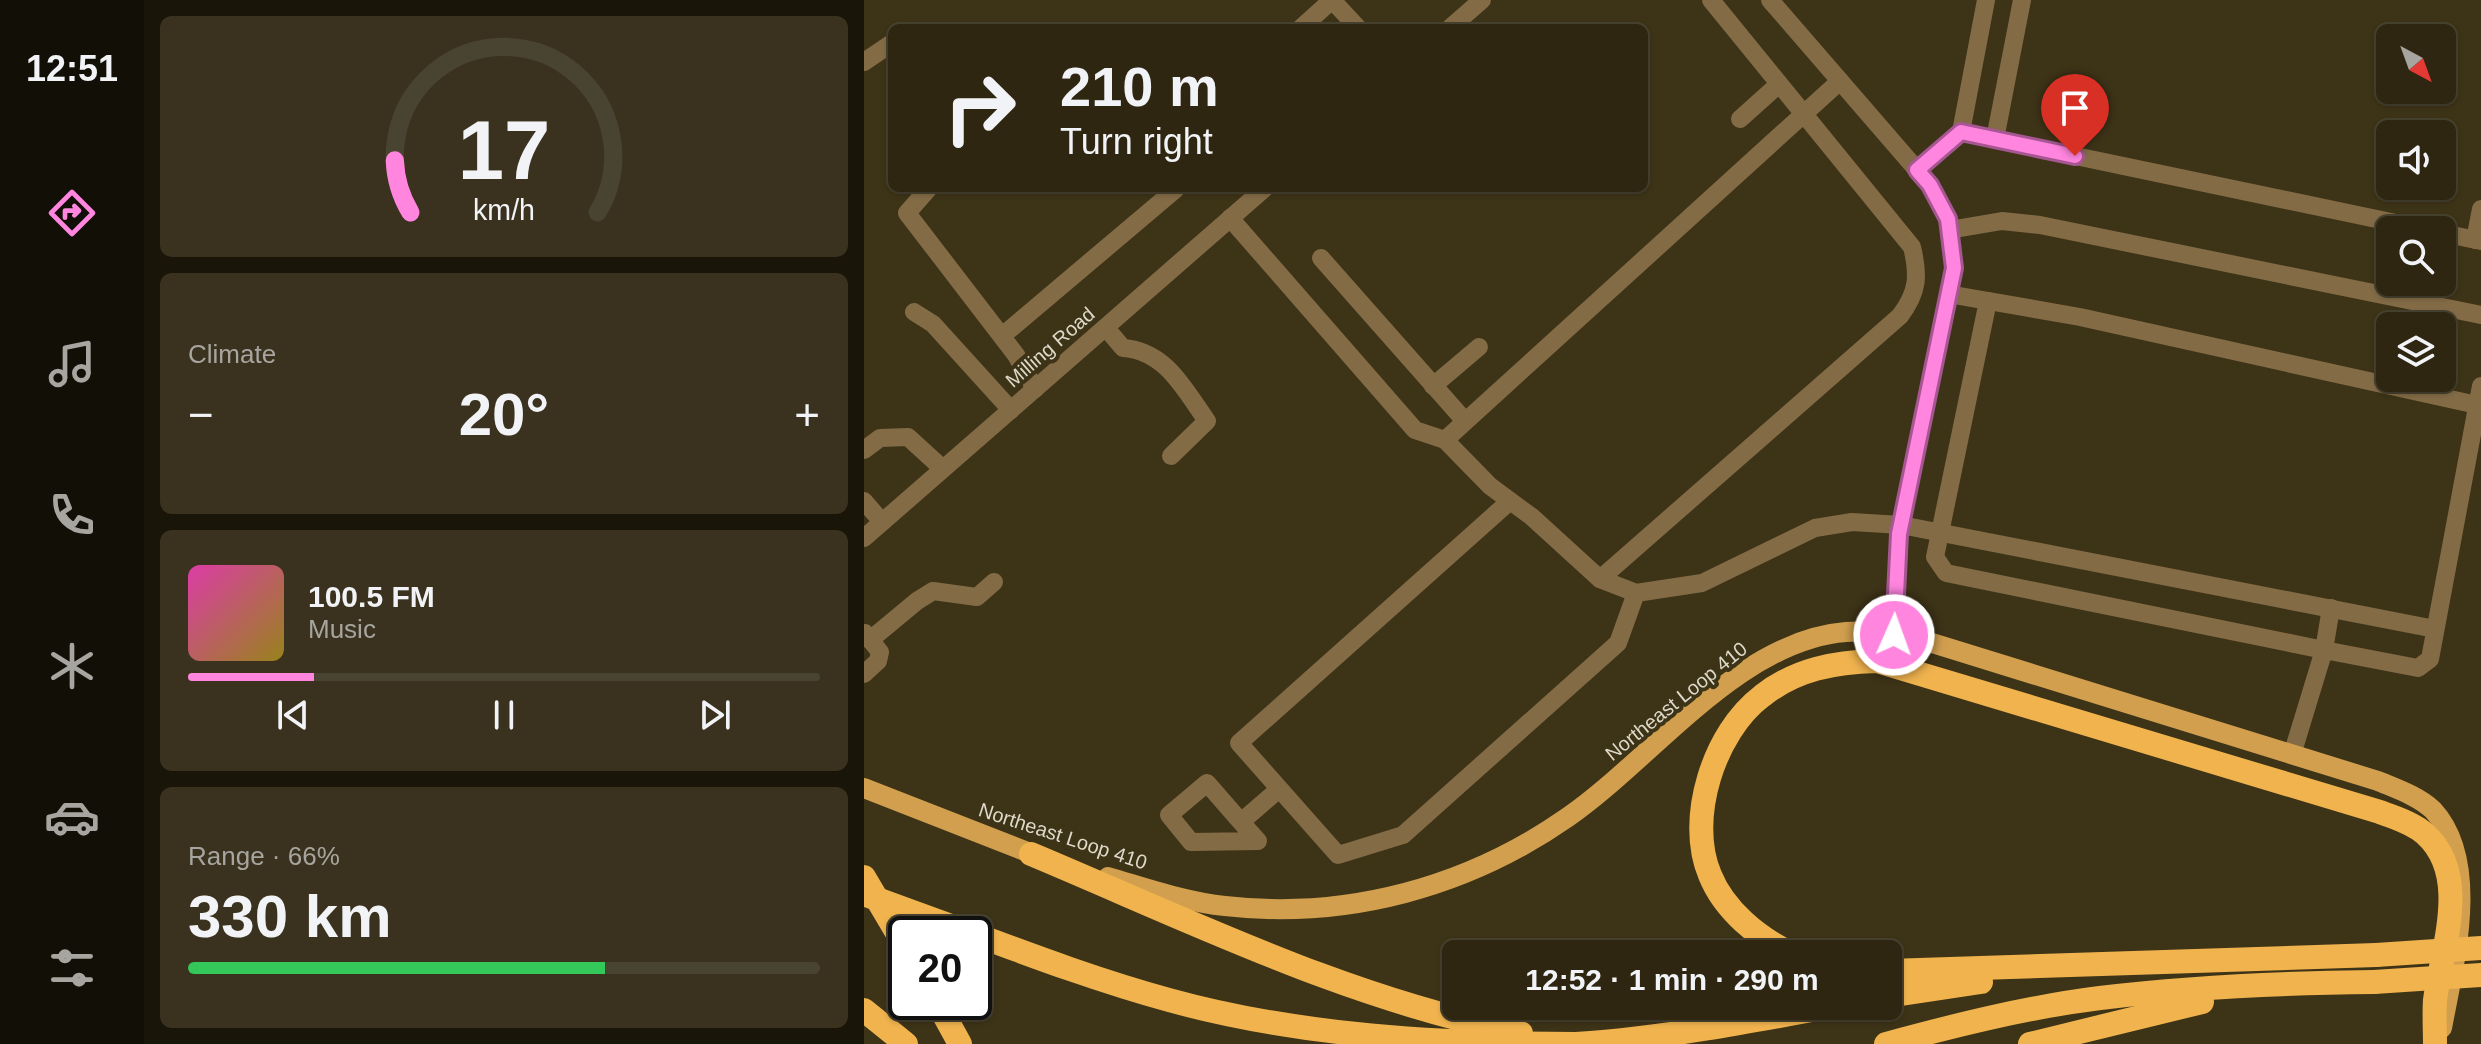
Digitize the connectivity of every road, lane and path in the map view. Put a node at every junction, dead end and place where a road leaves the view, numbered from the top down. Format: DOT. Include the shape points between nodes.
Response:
graph roads {
  1 [pos="1332,0"];
  2 [pos="1452,0"];
  3 [pos="1482,0"];
  4 [pos="1711,0"];
  5 [pos="1770,0"];
  6 [pos="1986,0"];
  7 [pos="2022,0"];
  8 [pos="1465,15"];
  9 [pos="1305,24"];
  10 [pos="1354,24"];
  11 [pos="1455,24"];
  12 [pos="888,46"];
  13 [pos="864,62"];
  14 [pos="1840,81"];
  15 [pos="1779,84"];
  16 [pos="1804,114"];
  17 [pos="1740,119"];
  18 [pos="1961,132"];
  19 [pos="1995,139"];
  20 [pos="1917,170"];
  21 [pos="925,192"];
  22 [pos="1172,192"];
  23 [pos="1260,192"];
  24 [pos="2481,209"];
  25 [pos="1230,218"];
  26 [pos="2376,219"];
  27 [pos="1949,230"];
  28 [pos="2456,236"];
  29 [pos="2478,240"];
  30 [pos="1321,258"];
  31 [pos="1948,294"];
  32 [pos="1988,301"];
  33 [pos="914,312"];
  34 [pos="2481,315"];
  35 [pos="1106,328"];
  36 [pos="1002,336"];
  37 [pos="1479,347"];
  38 [pos="1433,386"];
  39 [pos="1035,389"];
  40 [pos="2479,395"];
  41 [pos="1011,410"];
  42 [pos="1465,421"];
  43 [pos="1445,440"];
  44 [pos="864,450"];
  45 [pos="1171,456"];
  46 [pos="943,469"];
  47 [pos="864,501"];
  48 [pos="1510,501"];
  49 [pos="882,522"];
  50 [pos="1901,525"];
  51 [pos="1940,533"];
  52 [pos="864,538"];
  53 [pos="1600,579"];
  54 [pos="994,582"];
  55 [pos="1636,593"];
  56 [pos="2331,608"];
  57 [pos="2435,629"];
  58 [pos="1894,635"];
  59 [pos="867,636"];
  60 [pos="2324,650"];
  61 [pos="864,674"];
  62 [pos="2292,755"];
  63 [pos="864,788"];
  64 [pos="1278,790"];
  65 [pos="1241,822"];
  66 [pos="1031,854"];
  67 [pos="864,877"];
  68 [pos="864,895"];
  69 [pos="923,916"];
  70 [pos="888,918"];
  71 [pos="992,940"];
  72 [pos="1768,940"];
  73 [pos="2481,948"];
  74 [pos="2070,966"];
  75 [pos="1902,971"];
  76 [pos="2481,975"];
  77 [pos="2276,984"];
  78 [pos="1902,994"];
  79 [pos="864,1010"];
  80 [pos="947,1020"];
  81 [pos="1755,1020"];
  82 [pos="906,1044"];
  83 [pos="960,1044"];
  84 [pos="1575,1044"];
  85 [pos="1886,1044"];
  86 [pos="2030,1044"];
  87 [pos="2437,1044"];
  1 -- 9 [label="street"];
  1 -- 10 [label="street"];
  2 -- 8 [label="street"];
  3 -- 8 [label="street"];
  4 -- 15 [label="street"];
  5 -- 14 [label="street"];
  6 -- 18 [label="street"];
  7 -- 19 [label="street"];
  8 -- 11 [label="street"];
  12 -- 13 [label="street"];
  14 -- 16 [label="street"];
  14 -- 20 [label="street"];
  15 -- 16 [label="street"];
  15 -- 17 [label="street"];
  16 -- 42 [label="street"];
  16 -- 53 [label="street" via="1912,247 1919,275 1914,298 1900,316"];
  18 -- 19 [label="street"];
  18 -- 20 [label="street"];
  19 -- 26 [label="street"];
  20 -- 27 [label="street" via="1930,185"];
  21 -- 36 [label="street" via="907,213"];
  22 -- 36 [label="street"];
  23 -- 25 [label="street, Milling Road"];
  24 -- 29 [label="street"];
  25 -- 35 [label="street, Milling Road"];
  25 -- 43 [label="street" via="1415,430"];
  27 -- 31 [label="street" via="1954,268"];
  27 -- 34 [label="street" via="2002,221 2040,225"];
  28 -- 29 [label="street"];
  30 -- 38 [label="street"];
  31 -- 32 [label="street"];
  31 -- 50 [label="street"];
  32 -- 40 [label="street"];
  32 -- 51 [label="street"];
  33 -- 41 [label="street" via="933,324"];
  35 -- 39 [label="street, Milling Road"];
  35 -- 45 [label="street" via="1123,348 1141,349 1162,360 1207,421"];
  36 -- 39 [label="street"];
  37 -- 38 [label="street"];
  38 -- 42 [label="street"];
  39 -- 41 [label="street, Milling Road"];
  40 -- 57 [label="street"];
  41 -- 46 [label="street, Milling Road"];
  42 -- 43 [label="street"];
  43 -- 48 [label="street"];
  44 -- 46 [label="street" via="880,438 908,437"];
  46 -- 49 [label="street, Milling Road"];
  47 -- 49 [label="street"];
  48 -- 53 [label="street"];
  48 -- 64 [label="street" via="1239,743"];
  49 -- 52 [label="street, Milling Road"];
  50 -- 51 [label="street"];
  50 -- 55 [label="street" via="1852,522 1815,528 1702,583"];
  50 -- 58 [label="street"];
  51 -- 56 [label="street"];
  51 -- 60 [label="street" via="1935,557 1946,573"];
  53 -- 55 [label="street"];
  54 -- 59 [label="street" via="977,597 933,591"];
  55 -- 64 [label="street" via="1618,643 1403,835 1338,855"];
  56 -- 57 [label="street"];
  56 -- 60 [label="street"];
  57 -- 60 [label="street" via="2430,659 2418,668"];
  58 -- 62 [label="main road, Northeast Loop 410"];
  58 -- 66 [label="main road, Northeast Loop 410" via="1844,632 1773,654 1737,676 1569,816 1507,854 1408,893 1354,906 1224,906"];
  59 -- 61 [label="street" via="880,652"];
  60 -- 62 [label="street"];
  62 -- 87 [label="main road, Northeast Loop 410" via="2420,799 2452,833 2466,897"];
  63 -- 66 [label="main road, Northeast Loop 410"];
  64 -- 65 [label="street"];
  65 -- 65 [label="street" via="1207,783 1169,815 1191,842 1258,841"];
  66 -- 84 [label="highway" via="1363,993 1469,1023"];
  67 -- 70 [label="highway, bridge"];
  68 -- 69 [label="highway"];
  71 -- 84 [label="highway" via="1169,1000 1290,1027 1471,1044"];
  72 -- 87 [label="highway" via="1730,907 1710,875 1701,841 1713,768 1728,735 1759,697 1815,668 1877,661 2380,812 2424,833 2439,851 2451,898 2435,1004"];
  73 -- 74 [label="highway, bridge"];
  74 -- 75 [label="highway"];
  74 -- 78 [label="highway"];
  76 -- 77 [label="highway, bridge"];
  77 -- 85 [label="highway" via="2098,999"];
  77 -- 86 [label="highway"];
  79 -- 82 [label="highway"];
  80 -- 83 [label="highway"];
  81 -- 84 [label="highway"];
}
